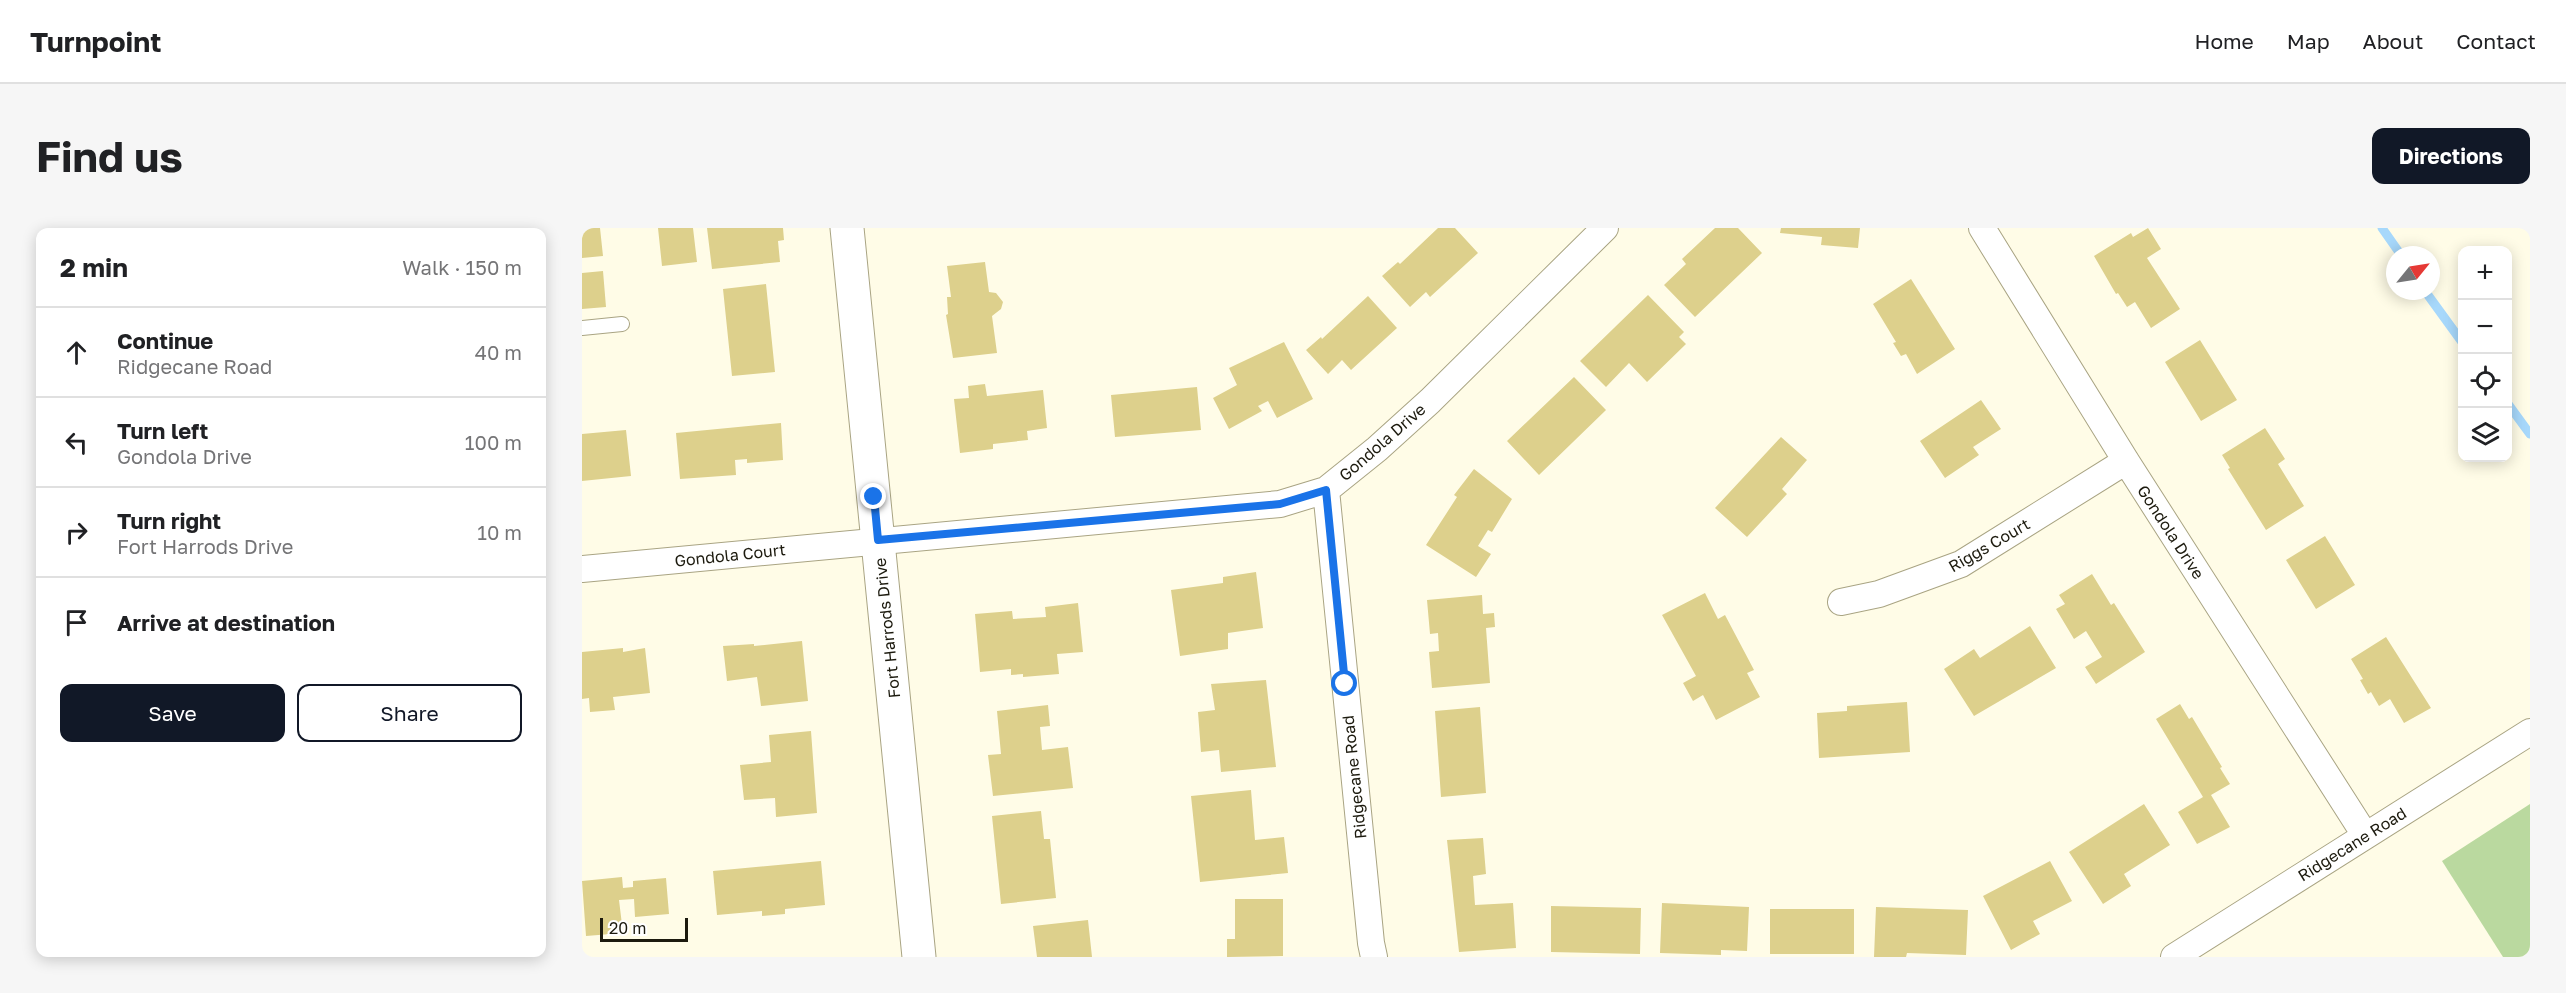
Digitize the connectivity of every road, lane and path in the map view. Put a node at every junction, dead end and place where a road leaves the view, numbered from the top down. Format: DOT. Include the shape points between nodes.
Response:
graph roads {
  1 [pos="847,228"];
  2 [pos="1605,228"];
  3 [pos="1982,228"];
  4 [pos="622,324"];
  5 [pos="582,328"];
  6 [pos="2126,461"];
  7 [pos="1326,490"];
  8 [pos="878,540"];
  9 [pos="582,569"];
  10 [pos="1841,602"];
  11 [pos="2530,732"];
  12 [pos="2365,835"];
  13 [pos="920,957"];
  14 [pos="1374,957"];
  15 [pos="2174,957"];
  1 -- 8 [label="street, Fort Harrods Drive"];
  2 -- 7 [label="street, Gondola Drive" via="1430,401"];
  3 -- 6 [label="street, Gondola Drive"];
  4 -- 5 [label="lane"];
  6 -- 10 [label="street, Riggs Court" via="1961,564 1879,594"];
  6 -- 12 [label="street, Gondola Drive"];
  7 -- 8 [label="street, Gondola Drive" via="1280,504"];
  7 -- 14 [label="street, Ridgecane Road"];
  8 -- 9 [label="street, Gondola Court"];
  8 -- 13 [label="street, Fort Harrods Drive"];
  11 -- 12 [label="street, Ridgecane Road"];
  12 -- 15 [label="street, Ridgecane Road"];
}
